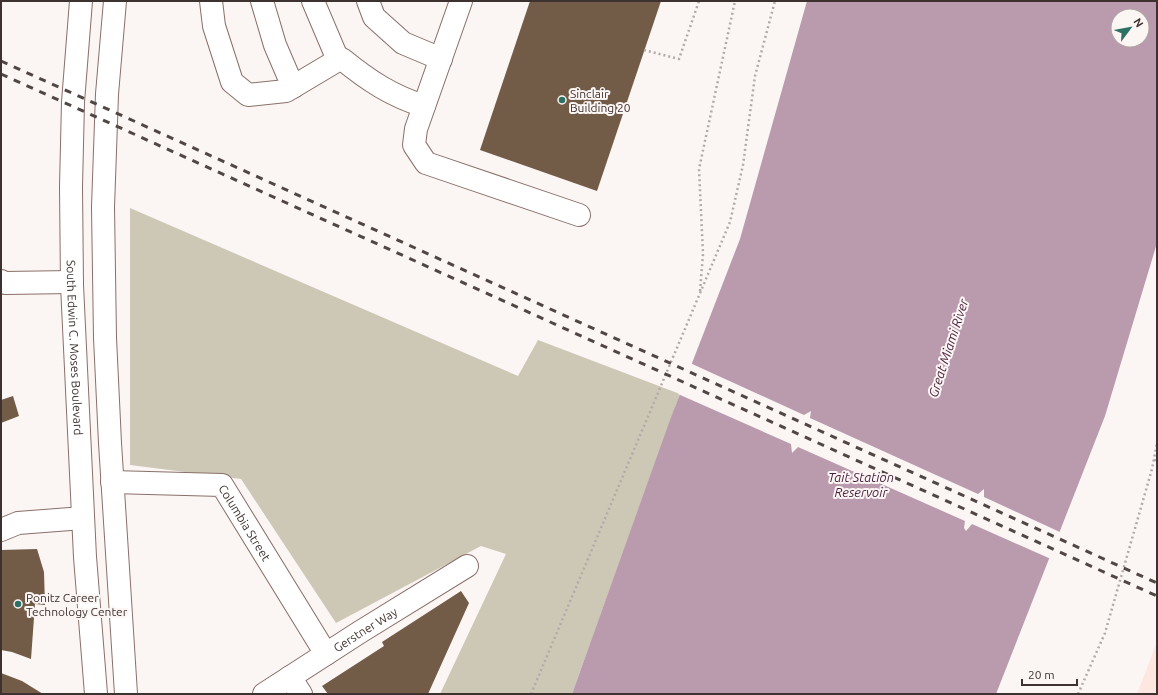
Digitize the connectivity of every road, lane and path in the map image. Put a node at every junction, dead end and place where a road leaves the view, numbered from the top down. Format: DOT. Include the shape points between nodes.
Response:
graph roads {
  1 [pos="81,1"];
  2 [pos="115,1"];
  3 [pos="211,1"];
  4 [pos="262,1"];
  5 [pos="313,1"];
  6 [pos="368,1"];
  7 [pos="461,1"];
  8 [pos="699,1"];
  9 [pos="735,1"];
  10 [pos="775,1"];
  11 [pos="644,50"];
  12 [pos="441,59"];
  13 [pos="338,60"];
  14 [pos="293,87"];
  15 [pos="424,106"];
  16 [pos="579,215"];
  17 [pos="1,281"];
  18 [pos="72,282"];
  19 [pos="700,294"];
  20 [pos="1157,443"];
  21 [pos="1157,456"];
  22 [pos="1152,469"];
  23 [pos="112,482"];
  24 [pos="83,518"];
  25 [pos="1,530"];
  26 [pos="467,566"];
  27 [pos="326,654"];
  28 [pos="295,685"];
  29 [pos="96,694"];
  30 [pos="126,694"];
  31 [pos="264,694"];
  32 [pos="531,694"];
  33 [pos="1078,694"];
  1 -- 18 [label="main road, South Edwin C. Moses Boulevard" via="73,117"];
  2 -- 23 [label="main road" via="107,94 103,207 105,338"];
  3 -- 14 [label="main road" via="214,26 232,82 248,95 286,91"];
  4 -- 14 [label="main road" via="275,45"];
  5 -- 13 [label="main road"];
  6 -- 12 [label="main road" via="374,17 403,43"];
  7 -- 12 [label="main road"];
  8 -- 11 [label="path" via="679,59"];
  9 -- 19 [label="path" via="699,169 702,254"];
  10 -- 19 [label="path" via="755,76 743,165 730,222"];
  12 -- 15 [label="main road"];
  13 -- 14 [label="main road"];
  13 -- 15 [label="main road" via="342,59 366,78 401,98"];
  15 -- 16 [label="main road" via="416,129 414,145 426,163"];
  17 -- 18 [label="main road"];
  18 -- 24 [label="main road, South Edwin C. Moses Boulevard"];
  19 -- 32 [label="path"];
  20 -- 22 [label="path"];
  21 -- 22 [label="path"];
  22 -- 33 [label="path" via="1105,633"];
  23 -- 27 [label="main road, Columbia Street" via="222,485"];
  23 -- 30 [label="main road"];
  24 -- 25 [label="main road" via="18,523"];
  24 -- 29 [label="main road, South Edwin C. Moses Boulevard"];
  26 -- 27 [label="main road, Gerstner Way"];
  27 -- 28 [label="main road, Gerstner Way"];
  28 -- 31 [label="main road, Gerstner Way"];
}
